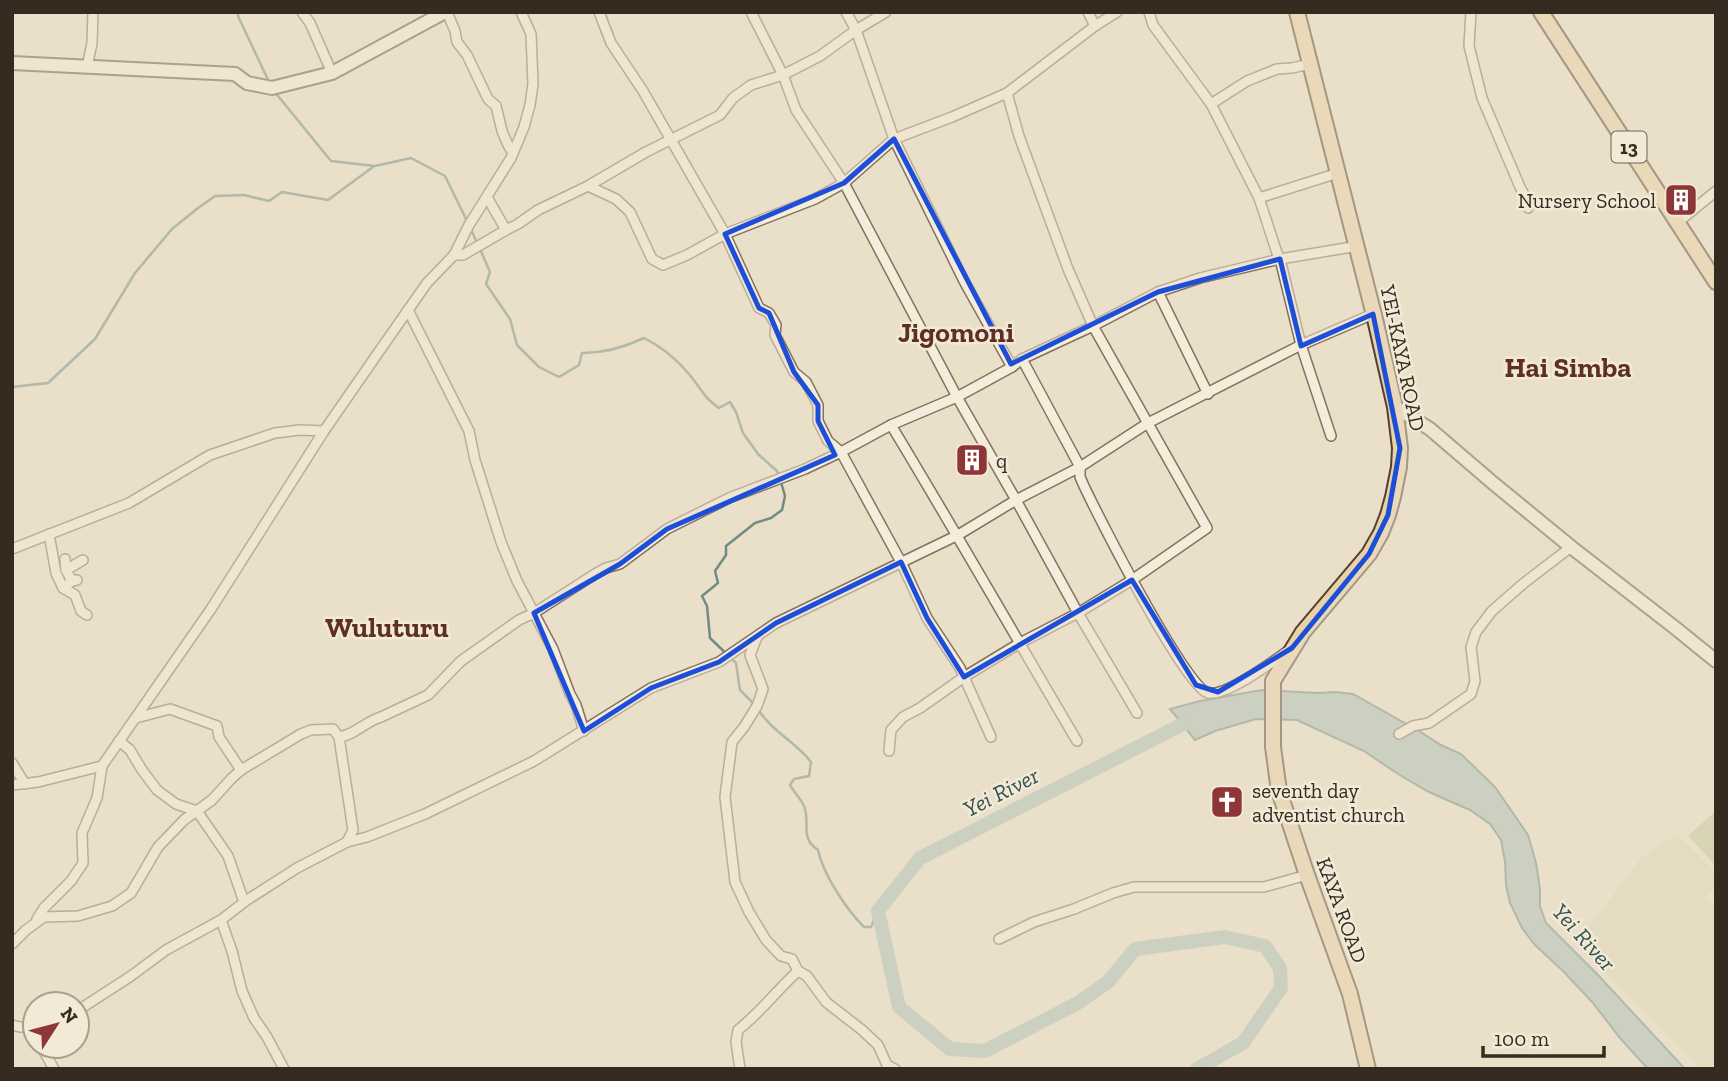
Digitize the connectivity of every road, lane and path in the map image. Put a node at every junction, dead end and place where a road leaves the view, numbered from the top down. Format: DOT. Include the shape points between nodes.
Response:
graph roads {
  1 [pos="93,12"];
  2 [pos="302,12"];
  3 [pos="446,12"];
  4 [pos="521,12"];
  5 [pos="599,12"];
  6 [pos="751,12"];
  7 [pos="846,12"];
  8 [pos="886,12"];
  9 [pos="1088,12"];
  10 [pos="1117,12"];
  11 [pos="1149,12"];
  12 [pos="1297,12"];
  13 [pos="1471,12"];
  14 [pos="1541,12"];
  15 [pos="1095,26"];
  16 [pos="856,30"];
  17 [pos="12,63"];
  18 [pos="1310,64"];
  19 [pos="87,66"];
  20 [pos="332,73"];
  21 [pos="783,75"];
  22 [pos="1007,93"];
  23 [pos="1211,104"];
  24 [pos="894,139"];
  25 [pos="671,141"];
  26 [pos="513,153"];
  27 [pos="1338,173"];
  28 [pos="844,183"];
  29 [pos="589,186"];
  30 [pos="1716,191"];
  31 [pos="487,197"];
  32 [pos="1259,198"];
  33 [pos="1528,208"];
  34 [pos="1677,223"];
  35 [pos="506,230"];
  36 [pos="725,234"];
  37 [pos="1358,246"];
  38 [pos="454,255"];
  39 [pos="1280,259"];
  40 [pos="1716,282"];
  41 [pos="1158,292"];
  42 [pos="408,310"];
  43 [pos="1373,314"];
  44 [pos="1093,326"];
  45 [pos="1301,345"];
  46 [pos="1022,359"];
  47 [pos="1012,367"];
  48 [pos="1208,394"];
  49 [pos="957,397"];
  50 [pos="1395,407"];
  51 [pos="1148,423"];
  52 [pos="891,425"];
  53 [pos="324,431"];
  54 [pos="1331,436"];
  55 [pos="841,452"];
  56 [pos="1080,467"];
  57 [pos="1016,500"];
  58 [pos="49,534"];
  59 [pos="958,535"];
  60 [pos="1571,547"];
  61 [pos="12,549"];
  62 [pos="65,559"];
  63 [pos="83,560"];
  64 [pos="901,562"];
  65 [pos="66,570"];
  66 [pos="1132,580"];
  67 [pos="63,588"];
  68 [pos="534,613"];
  69 [pos="1078,613"];
  70 [pos="87,615"];
  71 [pos="757,636"];
  72 [pos="1020,643"];
  73 [pos="1292,648"];
  74 [pos="1716,661"];
  75 [pos="964,677"];
  76 [pos="1273,681"];
  77 [pos="1137,713"];
  78 [pos="136,718"];
  79 [pos="584,731"];
  80 [pos="1399,734"];
  81 [pos="339,737"];
  82 [pos="991,737"];
  83 [pos="119,741"];
  84 [pos="1077,741"];
  85 [pos="888,751"];
  86 [pos="12,763"];
  87 [pos="102,766"];
  88 [pos="241,770"];
  89 [pos="25,784"];
  90 [pos="12,785"];
  91 [pos="197,811"];
  92 [pos="347,842"];
  93 [pos="1307,875"];
  94 [pos="244,902"];
  95 [pos="221,920"];
  96 [pos="37,922"];
  97 [pos="999,939"];
  98 [pos="12,944"];
  99 [pos="798,971"];
  100 [pos="91,1002"];
  101 [pos="284,1069"];
  102 [pos="740,1069"];
  103 [pos="895,1069"];
  104 [pos="1368,1069"];
  1 -- 19 [label="street"];
  2 -- 20 [label="street"];
  3 -- 20 [label="street"];
  3 -- 26 [label="street" via="457,42 496,106"];
  4 -- 26 [label="street" via="531,34 533,83"];
  5 -- 25 [label="street" via="611,43"];
  6 -- 21 [label="street"];
  7 -- 16 [label="street"];
  8 -- 16 [label="street"];
  9 -- 15 [label="street"];
  10 -- 15 [label="street"];
  11 -- 23 [label="street" via="1153,25"];
  12 -- 18 [label="main road, YEI-KAYA ROAD"];
  13 -- 33 [label="street" via="1469,46 1482,97"];
  14 -- 34 [label="main road, 13"];
  15 -- 22 [label="street"];
  16 -- 21 [label="street"];
  16 -- 24 [label="street"];
  17 -- 19 [label="street"];
  18 -- 23 [label="street" via="1277,69 1247,81"];
  18 -- 27 [label="main road, YEI-KAYA ROAD"];
  19 -- 20 [label="street" via="235,74 247,83 272,89"];
  21 -- 25 [label="street" via="751,85 720,114"];
  21 -- 28 [label="street" via="796,110"];
  22 -- 24 [label="street"];
  22 -- 44 [label="street" via="1068,269"];
  23 -- 32 [label="street"];
  24 -- 28 [label="street"];
  24 -- 47 [label="street"];
  25 -- 29 [label="street"];
  25 -- 36 [label="street"];
  26 -- 31 [label="street"];
  27 -- 32 [label="street"];
  27 -- 37 [label="main road, YEI-KAYA ROAD"];
  28 -- 36 [label="street"];
  28 -- 49 [label="street"];
  29 -- 35 [label="street"];
  29 -- 36 [label="street" via="630,212 652,259 663,265"];
  30 -- 34 [label="street"];
  31 -- 35 [label="street"];
  31 -- 38 [label="street"];
  32 -- 39 [label="street"];
  34 -- 40 [label="main road, 13"];
  35 -- 38 [label="street" via="463,255"];
  36 -- 55 [label="street" via="759,307 776,325 775,335 794,372 806,382 818,405 818,421 828,441"];
  37 -- 39 [label="street"];
  37 -- 43 [label="main road, YEI-KAYA ROAD"];
  38 -- 42 [label="street"];
  39 -- 41 [label="street"];
  39 -- 45 [label="street"];
  41 -- 44 [label="street"];
  41 -- 48 [label="street"];
  42 -- 53 [label="street"];
  42 -- 68 [label="street" via="469,431 501,542"];
  43 -- 45 [label="street"];
  43 -- 50 [label="main road, YEI-KAYA ROAD"];
  44 -- 46 [label="street"];
  44 -- 51 [label="street"];
  45 -- 48 [label="street"];
  45 -- 54 [label="street"];
  46 -- 47 [label="street"];
  46 -- 56 [label="street"];
  47 -- 49 [label="street"];
  48 -- 51 [label="street"];
  49 -- 52 [label="street"];
  49 -- 57 [label="street"];
  50 -- 60 [label="street" via="1430,429"];
  50 -- 73 [label="main road, YEI-KAYA ROAD" via="1399,467 1388,515 1369,554"];
  51 -- 56 [label="street"];
  51 -- 66 [label="street" via="1208,528"];
  52 -- 55 [label="street"];
  52 -- 59 [label="street"];
  53 -- 58 [label="street" via="275,433 210,455 129,503"];
  53 -- 78 [label="street"];
  55 -- 64 [label="street"];
  55 -- 68 [label="street" via="667,529 620,564 595,574"];
  56 -- 57 [label="street"];
  56 -- 66 [label="street" via="1084,486"];
  57 -- 59 [label="street"];
  57 -- 69 [label="street"];
  58 -- 61 [label="street"];
  58 -- 67 [label="street"];
  59 -- 64 [label="street"];
  59 -- 72 [label="street"];
  60 -- 74 [label="street"];
  60 -- 80 [label="street" via="1492,611 1476,632 1471,647 1475,681 1471,694 1429,723"];
  62 -- 65 [label="street"];
  63 -- 65 [label="street"];
  64 -- 71 [label="street"];
  64 -- 75 [label="street" via="927,618"];
  65 -- 67 [label="street" via="74,580"];
  66 -- 69 [label="street"];
  66 -- 73 [label="street" via="1196,685 1209,693 1246,680"];
  67 -- 70 [label="street" via="75,595"];
  68 -- 79 [label="street"];
  68 -- 81 [label="street" via="461,660 428,695"];
  69 -- 72 [label="street"];
  69 -- 77 [label="street"];
  71 -- 79 [label="street" via="724,659 651,688"];
  71 -- 99 [label="street" via="750,655 763,689 732,742 725,797 735,882 766,940 781,956 792,959"];
  72 -- 75 [label="street"];
  72 -- 84 [label="street"];
  73 -- 76 [label="main road, YEI-KAYA ROAD"];
  75 -- 82 [label="street"];
  75 -- 85 [label="street" via="895,724"];
  76 -- 93 [label="main road, KAYA ROAD" via="1272,734 1279,791"];
  78 -- 83 [label="street"];
  78 -- 88 [label="street" via="170,709 217,726 219,737"];
  79 -- 92 [label="street" via="425,814"];
  81 -- 88 [label="street" via="333,729 311,730"];
  81 -- 92 [label="street" via="354,830"];
  83 -- 87 [label="street"];
  83 -- 91 [label="street" via="157,790 176,804"];
  86 -- 89 [label="street"];
  87 -- 89 [label="street"];
  87 -- 96 [label="street" via="97,798 82,834 83,863"];
  88 -- 91 [label="street"];
  89 -- 90 [label="street"];
  91 -- 94 [label="street" via="228,856"];
  91 -- 96 [label="street" via="158,847 131,893 112,906 78,916 48,915"];
  92 -- 94 [label="street"];
  93 -- 97 [label="street" via="1264,887 1134,887"];
  93 -- 104 [label="main road, KAYA ROAD" via="1350,994"];
  94 -- 95 [label="street"];
  95 -- 100 [label="street" via="166,950"];
  95 -- 101 [label="street" via="242,991"];
  96 -- 98 [label="street"];
  99 -- 102 [label="street" via="738,1030"];
  99 -- 103 [label="street" via="826,1002 878,1045 887,1065"];
}
